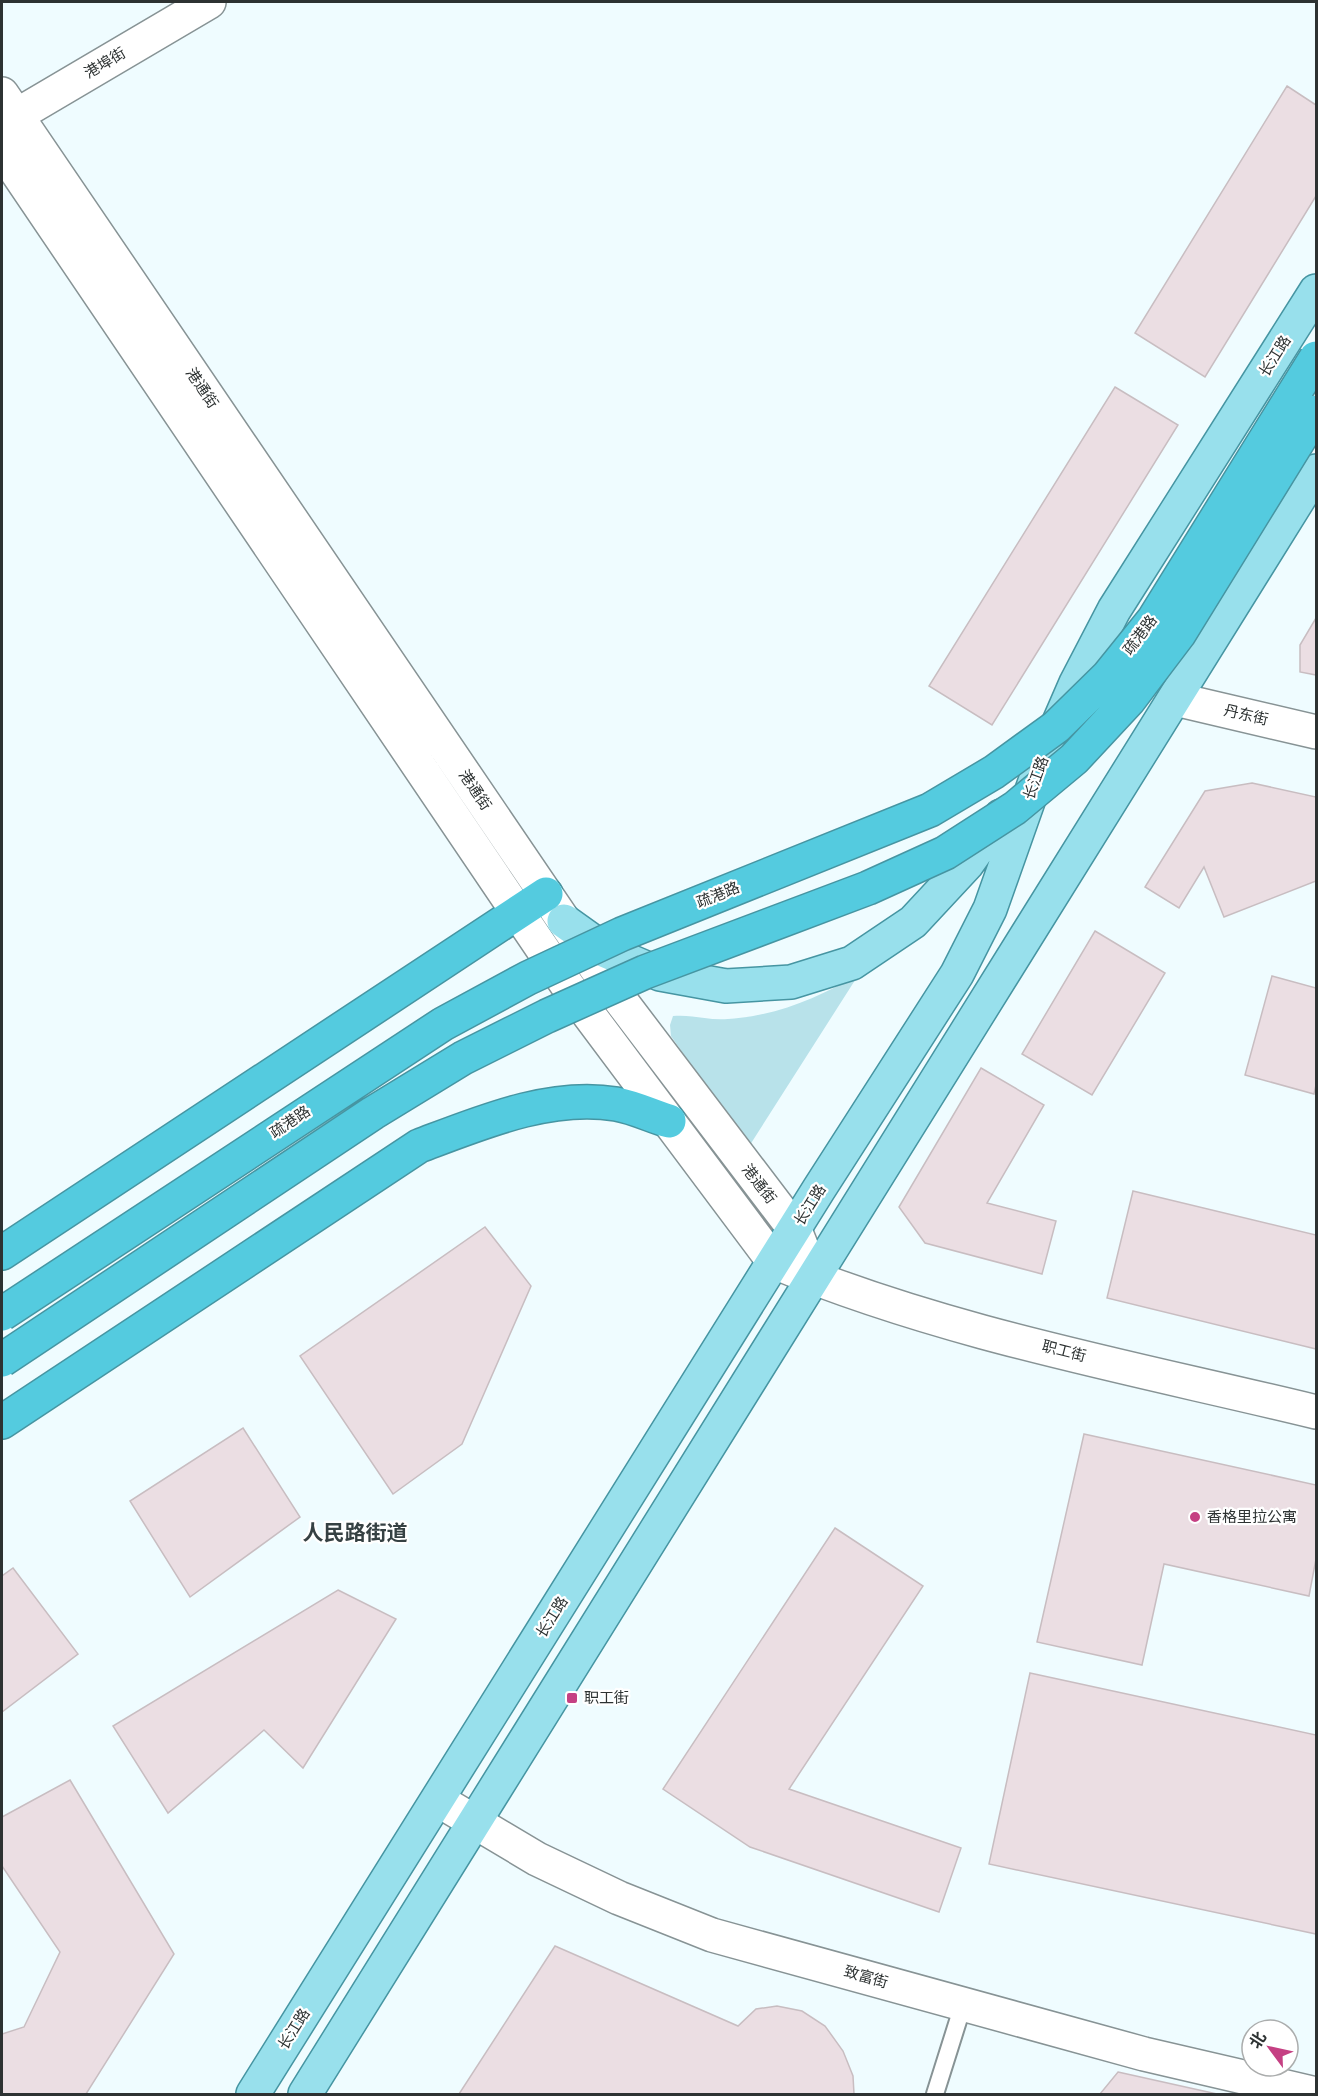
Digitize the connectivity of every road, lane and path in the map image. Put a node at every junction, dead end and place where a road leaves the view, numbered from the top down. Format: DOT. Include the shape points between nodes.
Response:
graph roads {
  1 [pos="209,2"];
  2 [pos="6,111"];
  3 [pos="2,150"];
  4 [pos="1317,291"];
  5 [pos="1317,358"];
  6 [pos="1317,412"];
  7 [pos="1317,471"];
  8 [pos="1175,699"];
  9 [pos="1317,732"];
  10 [pos="1043,759"];
  11 [pos="546,894"];
  12 [pos="518,913"];
  13 [pos="564,921"];
  14 [pos="669,1121"];
  15 [pos="795,1230"];
  16 [pos="2,1253"];
  17 [pos="774,1262"];
  18 [pos="814,1278"];
  19 [pos="2,1314"];
  20 [pos="2,1360"];
  21 [pos="1317,1412"];
  22 [pos="7,1418"];
  23 [pos="438,1800"];
  24 [pos="475,1822"];
  25 [pos="963,2005"];
  26 [pos="253,2094"];
  27 [pos="305,2094"];
  28 [pos="935,2094"];
  29 [pos="1317,2094"];
  1 -- 2 [label="street, 港埠街"];
  2 -- 11 [label="street, 港通街"];
  3 -- 12 [label="street"];
  4 -- 10 [label="main road, 长江路" via="1114,610"];
  5 -- 19 [label="highway, 疏港路, bridge" via="1154,619 1108,676 1056,727 994,772 930,810 622,934 443,1024"];
  6 -- 20 [label="highway, 疏港路, bridge" via="1179,634 1129,700 1074,759 1015,808 945,853 887,880 645,972 463,1058 373,1113"];
  7 -- 8 [label="main road"];
  8 -- 9 [label="street, 丹东街"];
  8 -- 18 [label="main road"];
  10 -- 13 [label="main road" via="967,864 913,922 852,963 791,982 726,986 660,974 606,951"];
  10 -- 15 [label="main road, 长江路" via="990,909 957,974"];
  11 -- 12 [label="highway"];
  11 -- 13 [label="street, 港通街"];
  12 -- 14 [label="street"];
  12 -- 16 [label="highway"];
  13 -- 15 [label="street, 港通街"];
  14 -- 17 [label="street"];
  14 -- 22 [label="highway" via="616,1104 561,1103 487,1121 419,1146"];
  15 -- 17 [label="main road, 长江路"];
  15 -- 18 [label="street, 港通街"];
  17 -- 18 [label="street"];
  17 -- 23 [label="main road, 长江路"];
  18 -- 21 [label="street, 职工街" via="953,1324"];
  18 -- 24 [label="main road"];
  23 -- 24 [label="street, 致富街"];
  23 -- 26 [label="main road, 长江路"];
  24 -- 25 [label="street, 致富街" via="537,1859 619,1898 712,1935"];
  24 -- 27 [label="main road"];
  25 -- 28 [label="lane"];
  25 -- 29 [label="street, 致富街" via="1144,2054"];
}
